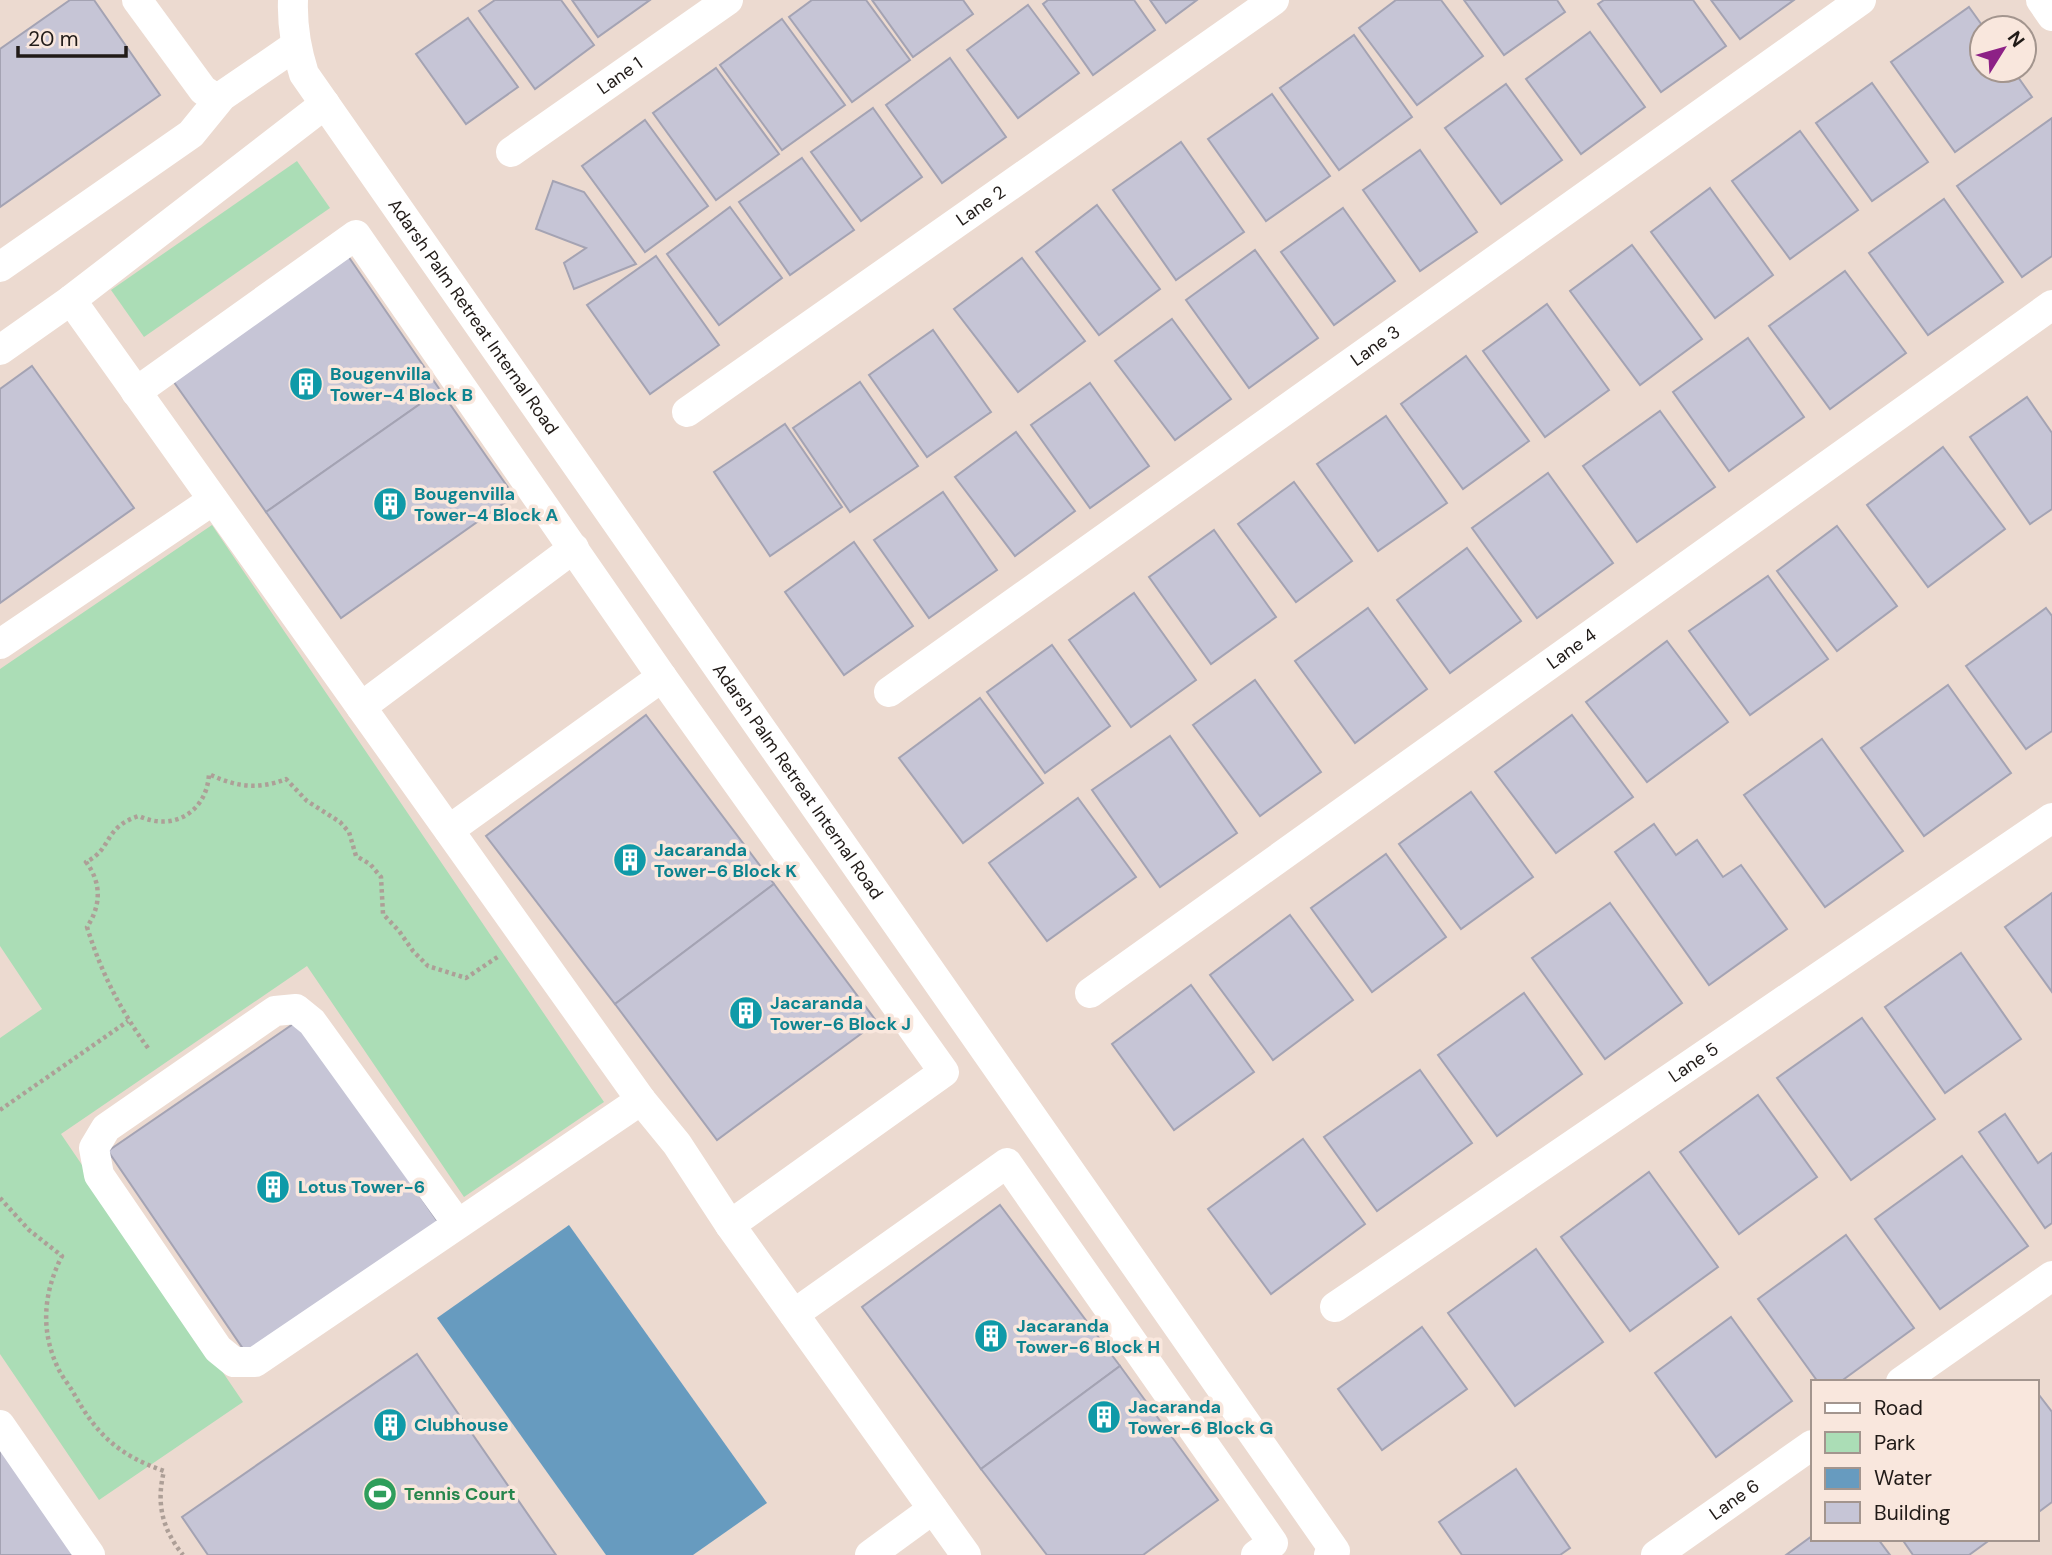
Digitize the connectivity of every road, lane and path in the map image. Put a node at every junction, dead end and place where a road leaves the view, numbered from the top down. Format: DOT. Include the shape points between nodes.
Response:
graph roads {
  1 [pos="137,0"];
  2 [pos="293,0"];
  3 [pos="728,0"];
  4 [pos="1274,0"];
  5 [pos="1861,0"];
  6 [pos="2041,0"];
  7 [pos="2052,16"];
  8 [pos="295,46"];
  9 [pos="222,96"];
  10 [pos="325,104"];
  11 [pos="511,152"];
  12 [pos="0,267"];
  13 [pos="71,300"];
  14 [pos="2052,305"];
  15 [pos="0,350"];
  16 [pos="136,392"];
  17 [pos="687,412"];
  18 [pos="213,500"];
  19 [pos="574,548"];
  20 [pos="0,644"];
  21 [pos="662,677"];
  22 [pos="889,692"];
  23 [pos="361,707"];
  24 [pos="2052,818"];
  25 [pos="449,830"];
  26 [pos="526,938"];
  27 [pos="1090,993"];
  28 [pos="128,1021"];
  29 [pos="148,1048"];
  30 [pos="641,1100"];
  31 [pos="0,1110"];
  32 [pos="0,1198"];
  33 [pos="457,1223"];
  34 [pos="730,1225"];
  35 [pos="2052,1276"];
  36 [pos="1335,1307"];
  37 [pos="794,1314"];
  38 [pos="1904,1380"];
  39 [pos="0,1425"];
  40 [pos="1811,1446"];
  41 [pos="933,1509"];
  42 [pos="1332,1553"];
  43 [pos="90,1555"];
  44 [pos="183,1555"];
  45 [pos="870,1555"];
  46 [pos="966,1555"];
  47 [pos="1256,1555"];
  48 [pos="1656,1555"];
  1 -- 9 [label="street" via="203,90"];
  2 -- 8 [label="street, Adarsh Palm Retreat Internal Road"];
  3 -- 11 [label="street, Lane 1"];
  4 -- 17 [label="street, Lane 2"];
  5 -- 22 [label="street, Lane 3"];
  6 -- 7 [label="street"];
  8 -- 9 [label="street"];
  8 -- 10 [label="street, Adarsh Palm Retreat Internal Road" via="304,74"];
  9 -- 12 [label="street" via="191,134"];
  10 -- 13 [label="street"];
  10 -- 42 [label="street, Adarsh Palm Retreat Internal Road"];
  13 -- 15 [label="street"];
  13 -- 16 [label="street"];
  14 -- 27 [label="street, Lane 4"];
  16 -- 18 [label="street"];
  16 -- 19 [label="street" via="356,235"];
  18 -- 20 [label="street"];
  18 -- 23 [label="street"];
  19 -- 21 [label="street"];
  19 -- 23 [label="street"];
  21 -- 25 [label="street"];
  21 -- 34 [label="street" via="944,1072"];
  23 -- 25 [label="street"];
  24 -- 36 [label="street, Lane 5"];
  25 -- 26 [label="street"];
  26 -- 28 [label="path" via="466,978 428,966 383,914 381,877 356,856 349,832 340,822 307,801 286,779 242,787 209,774 204,797 188,816 163,823 139,816 127,820 86,862 98,893 98,905 87,927 106,981"];
  26 -- 30 [label="street"];
  28 -- 29 [label="path"];
  28 -- 31 [label="path"];
  30 -- 33 [label="street"];
  30 -- 34 [label="street" via="677,1144"];
  32 -- 44 [label="path" via="29,1230 62,1256 45,1312 51,1353 94,1427 126,1455 164,1471 160,1489 164,1525"];
  33 -- 33 [label="street" via="255,1362 234,1362 218,1349 99,1175 94,1149 106,1128 230,1042 275,1011 296,1009 313,1022"];
  34 -- 37 [label="street"];
  35 -- 38 [label="street"];
  37 -- 41 [label="street"];
  37 -- 47 [label="street" via="1007,1163 1273,1543"];
  39 -- 43 [label="street"];
  40 -- 48 [label="street, Lane 6"];
  41 -- 45 [label="street"];
  41 -- 46 [label="street"];
}
